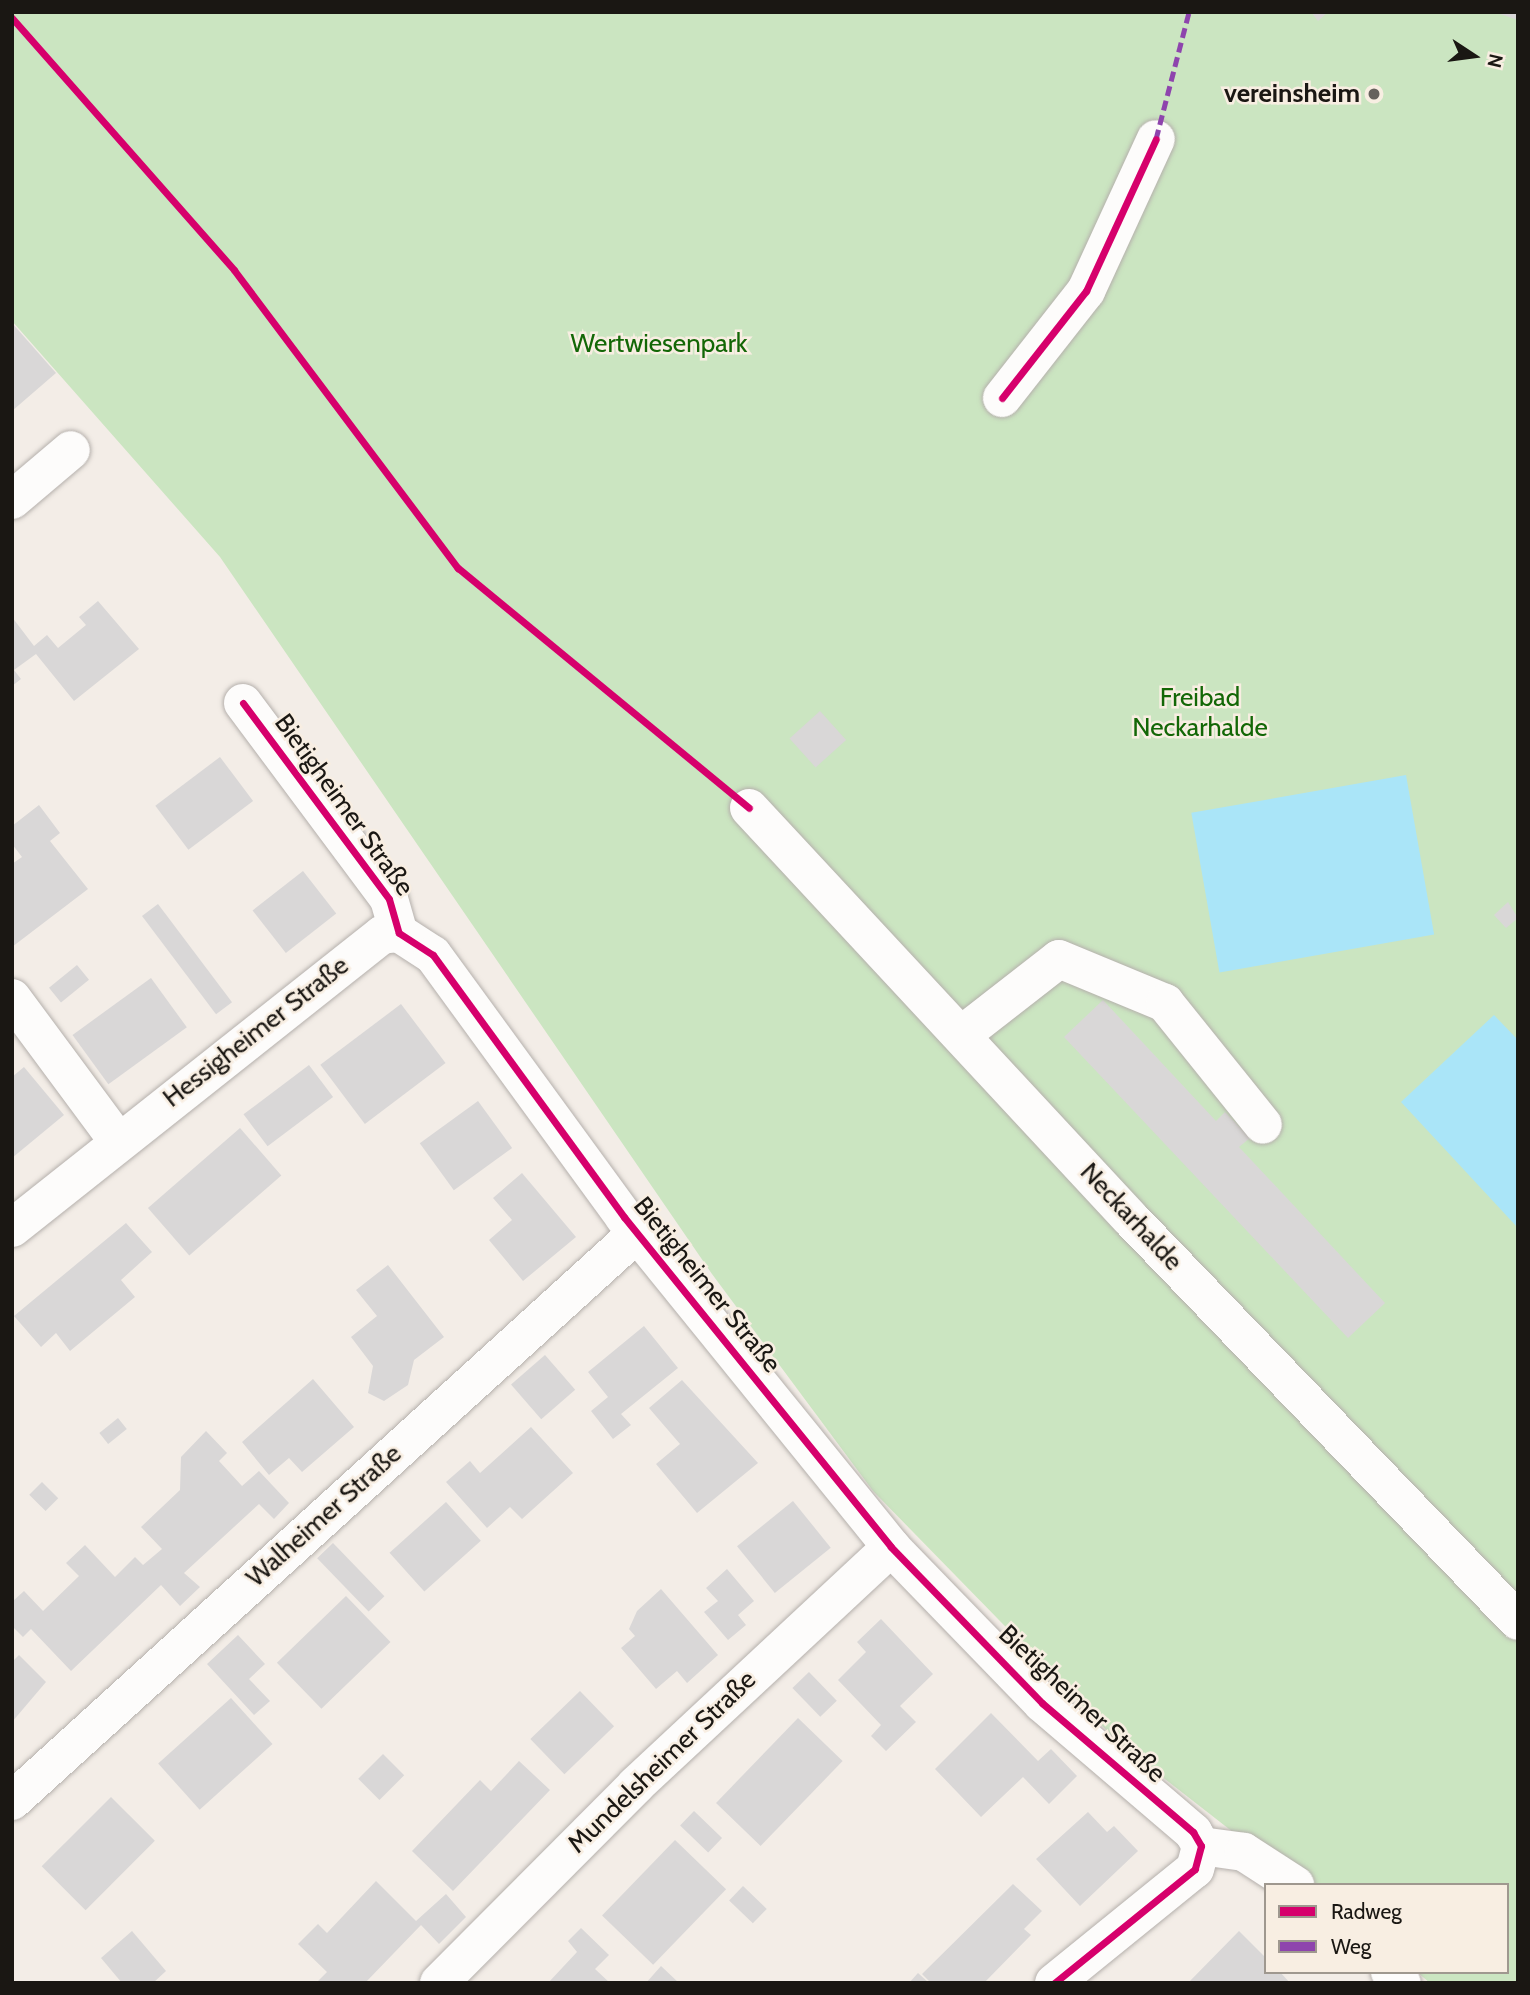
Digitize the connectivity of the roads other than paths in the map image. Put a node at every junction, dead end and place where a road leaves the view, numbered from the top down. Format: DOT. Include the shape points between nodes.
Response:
graph roads {
  1 [pos="1156,138"];
  2 [pos="1002,398"];
  3 [pos="71,450"];
  4 [pos="12,500"];
  5 [pos="243,703"];
  6 [pos="749,808"];
  7 [pos="399,933"];
  8 [pos="12,998"];
  9 [pos="964,1032"];
  10 [pos="1263,1125"];
  11 [pos="117,1140"];
  12 [pos="12,1228"];
  13 [pos="637,1233"];
  14 [pos="891,1547"];
  15 [pos="1518,1621"];
  16 [pos="12,1801"];
  17 [pos="1201,1846"];
  18 [pos="1292,1883"];
  19 [pos="439,1983"];
  20 [pos="1054,1983"];
  1 -- 2 [label="street" via="1086,291"];
  3 -- 4 [label="street"];
  5 -- 7 [label="street, Bietigheimer Straße" via="388,899"];
  6 -- 9 [label="street, Neckarhalde"];
  7 -- 11 [label="street, Hessigheimer Straße" via="382,935"];
  7 -- 13 [label="street, Bietigheimer Straße" via="433,955"];
  8 -- 11 [label="street"];
  9 -- 10 [label="street" via="1059,959 1165,1003"];
  9 -- 15 [label="street, Neckarhalde" via="1130,1218"];
  11 -- 12 [label="street, Hessigheimer Straße"];
  13 -- 14 [label="street, Bietigheimer Straße"];
  13 -- 16 [label="street, Walheimer Straße"];
  14 -- 17 [label="street, Bietigheimer Straße" via="1042,1703 1193,1832"];
  14 -- 19 [label="street, Mundelsheimer Straße" via="636,1785"];
  17 -- 18 [label="street" via="1244,1852"];
  17 -- 20 [label="street" via="1195,1869"];
}
